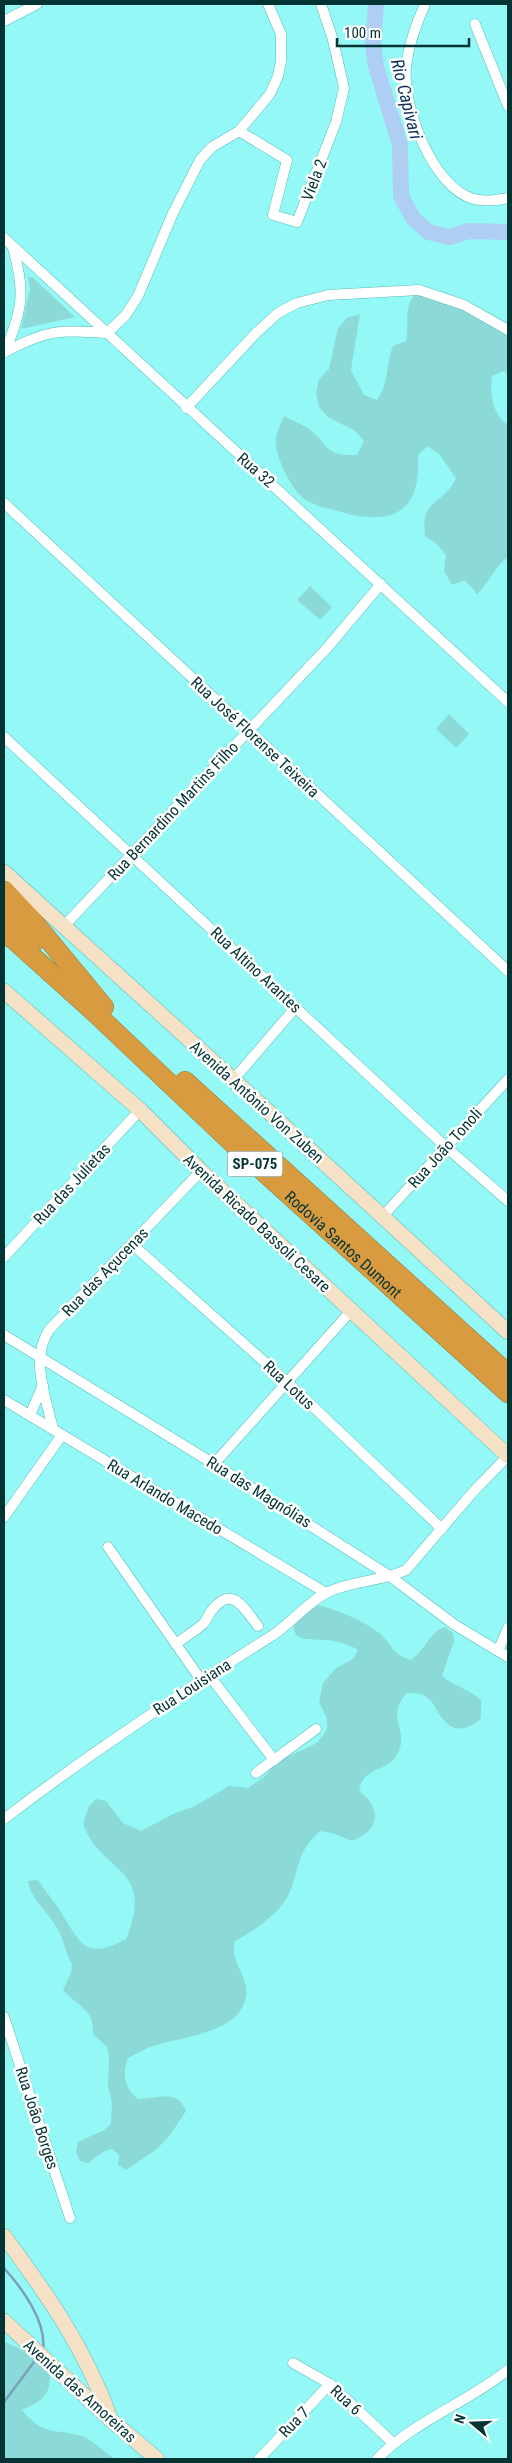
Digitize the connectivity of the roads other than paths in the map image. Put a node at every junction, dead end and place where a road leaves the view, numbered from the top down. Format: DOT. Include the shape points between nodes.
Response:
graph roads {
  1 [pos="37,4"];
  2 [pos="268,4"];
  3 [pos="321,4"];
  4 [pos="424,4"];
  5 [pos="4,21"];
  6 [pos="475,24"];
  7 [pos="508,106"];
  8 [pos="239,130"];
  9 [pos="508,198"];
  10 [pos="4,238"];
  11 [pos="13,247"];
  12 [pos="508,330"];
  13 [pos="107,333"];
  14 [pos="4,353"];
  15 [pos="186,408"];
  16 [pos="4,503"];
  17 [pos="381,584"];
  18 [pos="508,702"];
  19 [pos="248,731"];
  20 [pos="4,737"];
  21 [pos="132,854"];
  22 [pos="4,872"];
  23 [pos="4,890"];
  24 [pos="4,913"];
  25 [pos="64,926"];
  26 [pos="4,931"];
  27 [pos="508,971"];
  28 [pos="5,995"];
  29 [pos="296,1007"];
  30 [pos="104,1008"];
  31 [pos="233,1080"];
  32 [pos="506,1084"];
  33 [pos="140,1110"];
  34 [pos="446,1147"];
  35 [pos="201,1172"];
  36 [pos="508,1201"];
  37 [pos="382,1217"];
  38 [pos="133,1244"];
  39 [pos="4,1257"];
  40 [pos="351,1311"];
  41 [pos="508,1332"];
  42 [pos="4,1335"];
  43 [pos="40,1358"];
  44 [pos="508,1374"];
  45 [pos="287,1382"];
  46 [pos="43,1385"];
  47 [pos="508,1393"];
  48 [pos="4,1400"];
  49 [pos="30,1415"];
  50 [pos="57,1432"];
  51 [pos="508,1456"];
  52 [pos="214,1464"];
  53 [pos="4,1517"];
  54 [pos="442,1529"];
  55 [pos="108,1547"];
  56 [pos="391,1577"];
  57 [pos="326,1593"];
  58 [pos="258,1626"];
  59 [pos="508,1628"];
  60 [pos="176,1644"];
  61 [pos="499,1650"];
  62 [pos="508,1657"];
  63 [pos="205,1677"];
  64 [pos="316,1729"];
  65 [pos="274,1760"];
  66 [pos="256,1773"];
  67 [pos="4,1819"];
  68 [pos="4,2017"];
  69 [pos="70,2218"];
  70 [pos="4,2236"];
  71 [pos="4,2321"];
  72 [pos="293,2363"];
  73 [pos="508,2370"];
  74 [pos="330,2384"];
  75 [pos="110,2420"];
  76 [pos="396,2441"];
  77 [pos="157,2459"];
  78 [pos="258,2459"];
  79 [pos="378,2459"];
  1 -- 5 [label="street"];
  2 -- 8 [label="street" via="281,34 278,76 266,100"];
  3 -- 8 [label="street, Viela 2" via="344,88 336,122 297,222 273,215 287,160"];
  4 -- 9 [label="street" via="414,27 406,67 407,98 418,135 439,170 456,188 473,199"];
  6 -- 7 [label="street"];
  8 -- 13 [label="street" via="212,147 200,160 173,213 138,296 125,316"];
  10 -- 11 [label="street, Rua 32"];
  11 -- 13 [label="street, Rua 32"];
  11 -- 14 [label="street" via="22,291 20,310"];
  12 -- 15 [label="street" via="464,305 419,290 328,295 297,303 278,313"];
  13 -- 14 [label="street" via="58,330"];
  13 -- 15 [label="street, Rua 32"];
  15 -- 17 [label="street, Rua 32"];
  16 -- 19 [label="street, Rua José Florense Teixeira"];
  17 -- 18 [label="street, Rua 32"];
  17 -- 19 [label="street, Rua Bernardino Martins Filho"];
  19 -- 21 [label="street, Rua Bernardino Martins Filho"];
  19 -- 27 [label="street, Rua José Florense Teixeira"];
  20 -- 21 [label="street, Rua Altino Arantes"];
  21 -- 25 [label="street, Rua Bernardino Martins Filho"];
  21 -- 29 [label="street, Rua Altino Arantes"];
  22 -- 25 [label="street, Avenida Antônio Von Zuben"];
  23 -- 30 [label="highway"];
  24 -- 30 [label="highway, Rodovia Santos Dumont / SP-075"];
  25 -- 31 [label="street, Avenida Antônio Von Zuben"];
  26 -- 47 [label="highway, Rodovia Santos Dumont / SP-075"];
  28 -- 33 [label="street, Avenida Ricado Bassoli Cesare"];
  29 -- 31 [label="street"];
  29 -- 34 [label="street, Rua Altino Arantes"];
  30 -- 44 [label="highway, Rodovia Santos Dumont / SP-075"];
  31 -- 37 [label="street, Avenida Antônio Von Zuben"];
  32 -- 34 [label="street, Rua João Tonoli"];
  33 -- 35 [label="street, Avenida Ricado Bassoli Cesare"];
  33 -- 39 [label="street, Rua das Julietas"];
  34 -- 36 [label="street, Rua Altino Arantes"];
  34 -- 37 [label="street, Rua João Tonoli"];
  35 -- 38 [label="street, Rua das Açucenas"];
  35 -- 40 [label="street, Avenida Ricado Bassoli Cesare"];
  37 -- 41 [label="street, Avenida Antônio Von Zuben"];
  38 -- 43 [label="street, Rua das Açucenas" via="49,1330 41,1342"];
  38 -- 45 [label="street, Rua Lotus"];
  40 -- 45 [label="street"];
  40 -- 51 [label="street, Avenida Ricado Bassoli Cesare"];
  42 -- 43 [label="street, Rua das Magnólias"];
  43 -- 46 [label="street, Rua das Açucenas"];
  43 -- 52 [label="street, Rua das Magnólias"];
  45 -- 52 [label="street"];
  45 -- 54 [label="street, Rua Lotus"];
  46 -- 49 [label="street, Rua das Açucenas"];
  46 -- 50 [label="street, Rua das Açucenas"];
  48 -- 49 [label="street, Rua Arlando Macedo"];
  49 -- 50 [label="street, Rua Arlando Macedo"];
  50 -- 53 [label="street"];
  50 -- 57 [label="street, Rua Arlando Macedo"];
  51 -- 54 [label="street"];
  52 -- 56 [label="street, Rua das Magnólias"];
  54 -- 56 [label="street" via="406,1570"];
  55 -- 60 [label="street"];
  56 -- 57 [label="street, Rua Louisiana" via="370,1579"];
  56 -- 61 [label="street, Rua das Magnólias" via="455,1625"];
  57 -- 63 [label="street, Rua Louisiana" via="281,1630"];
  58 -- 60 [label="street" via="238,1601 223,1599 204,1623"];
  59 -- 61 [label="street"];
  60 -- 63 [label="street"];
  61 -- 62 [label="street, Rua das Magnólias"];
  63 -- 65 [label="street"];
  63 -- 67 [label="street, Rua Louisiana"];
  64 -- 65 [label="street"];
  65 -- 66 [label="street"];
  68 -- 69 [label="street, Rua João Borges"];
  70 -- 75 [label="street" via="71,2332 94,2377"];
  71 -- 75 [label="street, Avenida das Amoreiras"];
  72 -- 74 [label="street, Rua 6"];
  73 -- 76 [label="street"];
  74 -- 76 [label="street, Rua 6"];
  74 -- 78 [label="street, Rua 7"];
  75 -- 77 [label="street, Avenida das Amoreiras"];
  76 -- 79 [label="street"];
}
